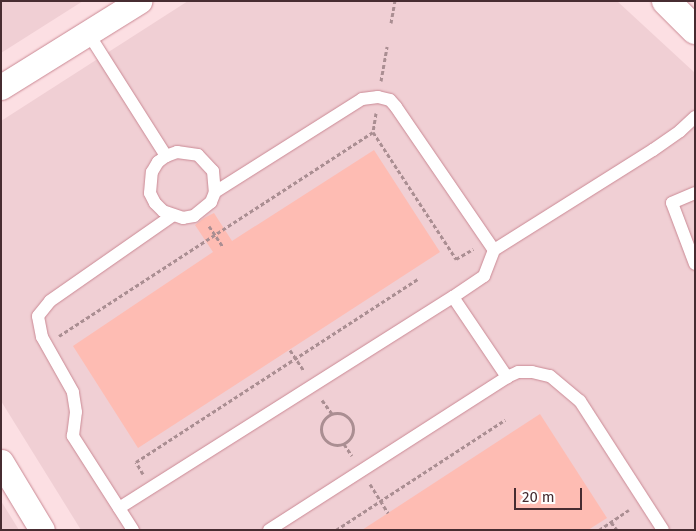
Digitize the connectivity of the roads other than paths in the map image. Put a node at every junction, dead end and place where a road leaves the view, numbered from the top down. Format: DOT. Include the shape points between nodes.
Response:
graph roads {
  1 [pos="139,1"];
  2 [pos="666,1"];
  3 [pos="695,30"];
  4 [pos="88,33"];
  5 [pos="1,87"];
  6 [pos="695,117"];
  7 [pos="166,156"];
  8 [pos="215,192"];
  9 [pos="695,193"];
  10 [pos="172,216"];
  11 [pos="494,250"];
  12 [pos="695,264"];
  13 [pos="454,297"];
  14 [pos="507,377"];
  15 [pos="1,462"];
  16 [pos="119,508"];
  17 [pos="42,530"];
  18 [pos="133,530"];
  19 [pos="269,530"];
  20 [pos="664,530"];
  1 -- 4 [label="street"];
  2 -- 3 [label="street"];
  4 -- 5 [label="street"];
  4 -- 7 [label="lane"];
  6 -- 11 [label="lane" via="653,150"];
  7 -- 8 [label="lane" via="177,152 198,155 213,171"];
  7 -- 10 [label="lane" via="152,172 150,193 159,207"];
  8 -- 10 [label="lane" via="211,202 194,216"];
  8 -- 11 [label="lane" via="362,99 378,97 390,100 396,107"];
  9 -- 12 [label="lane" via="672,204"];
  10 -- 16 [label="lane" via="50,301 38,316 42,337 74,392 73,436"];
  11 -- 13 [label="lane" via="484,276"];
  13 -- 14 [label="lane"];
  13 -- 16 [label="lane"];
  14 -- 19 [label="lane"];
  14 -- 20 [label="lane" via="518,372 550,376 575,396 616,453"];
  15 -- 17 [label="street"];
  16 -- 18 [label="lane"];
}
